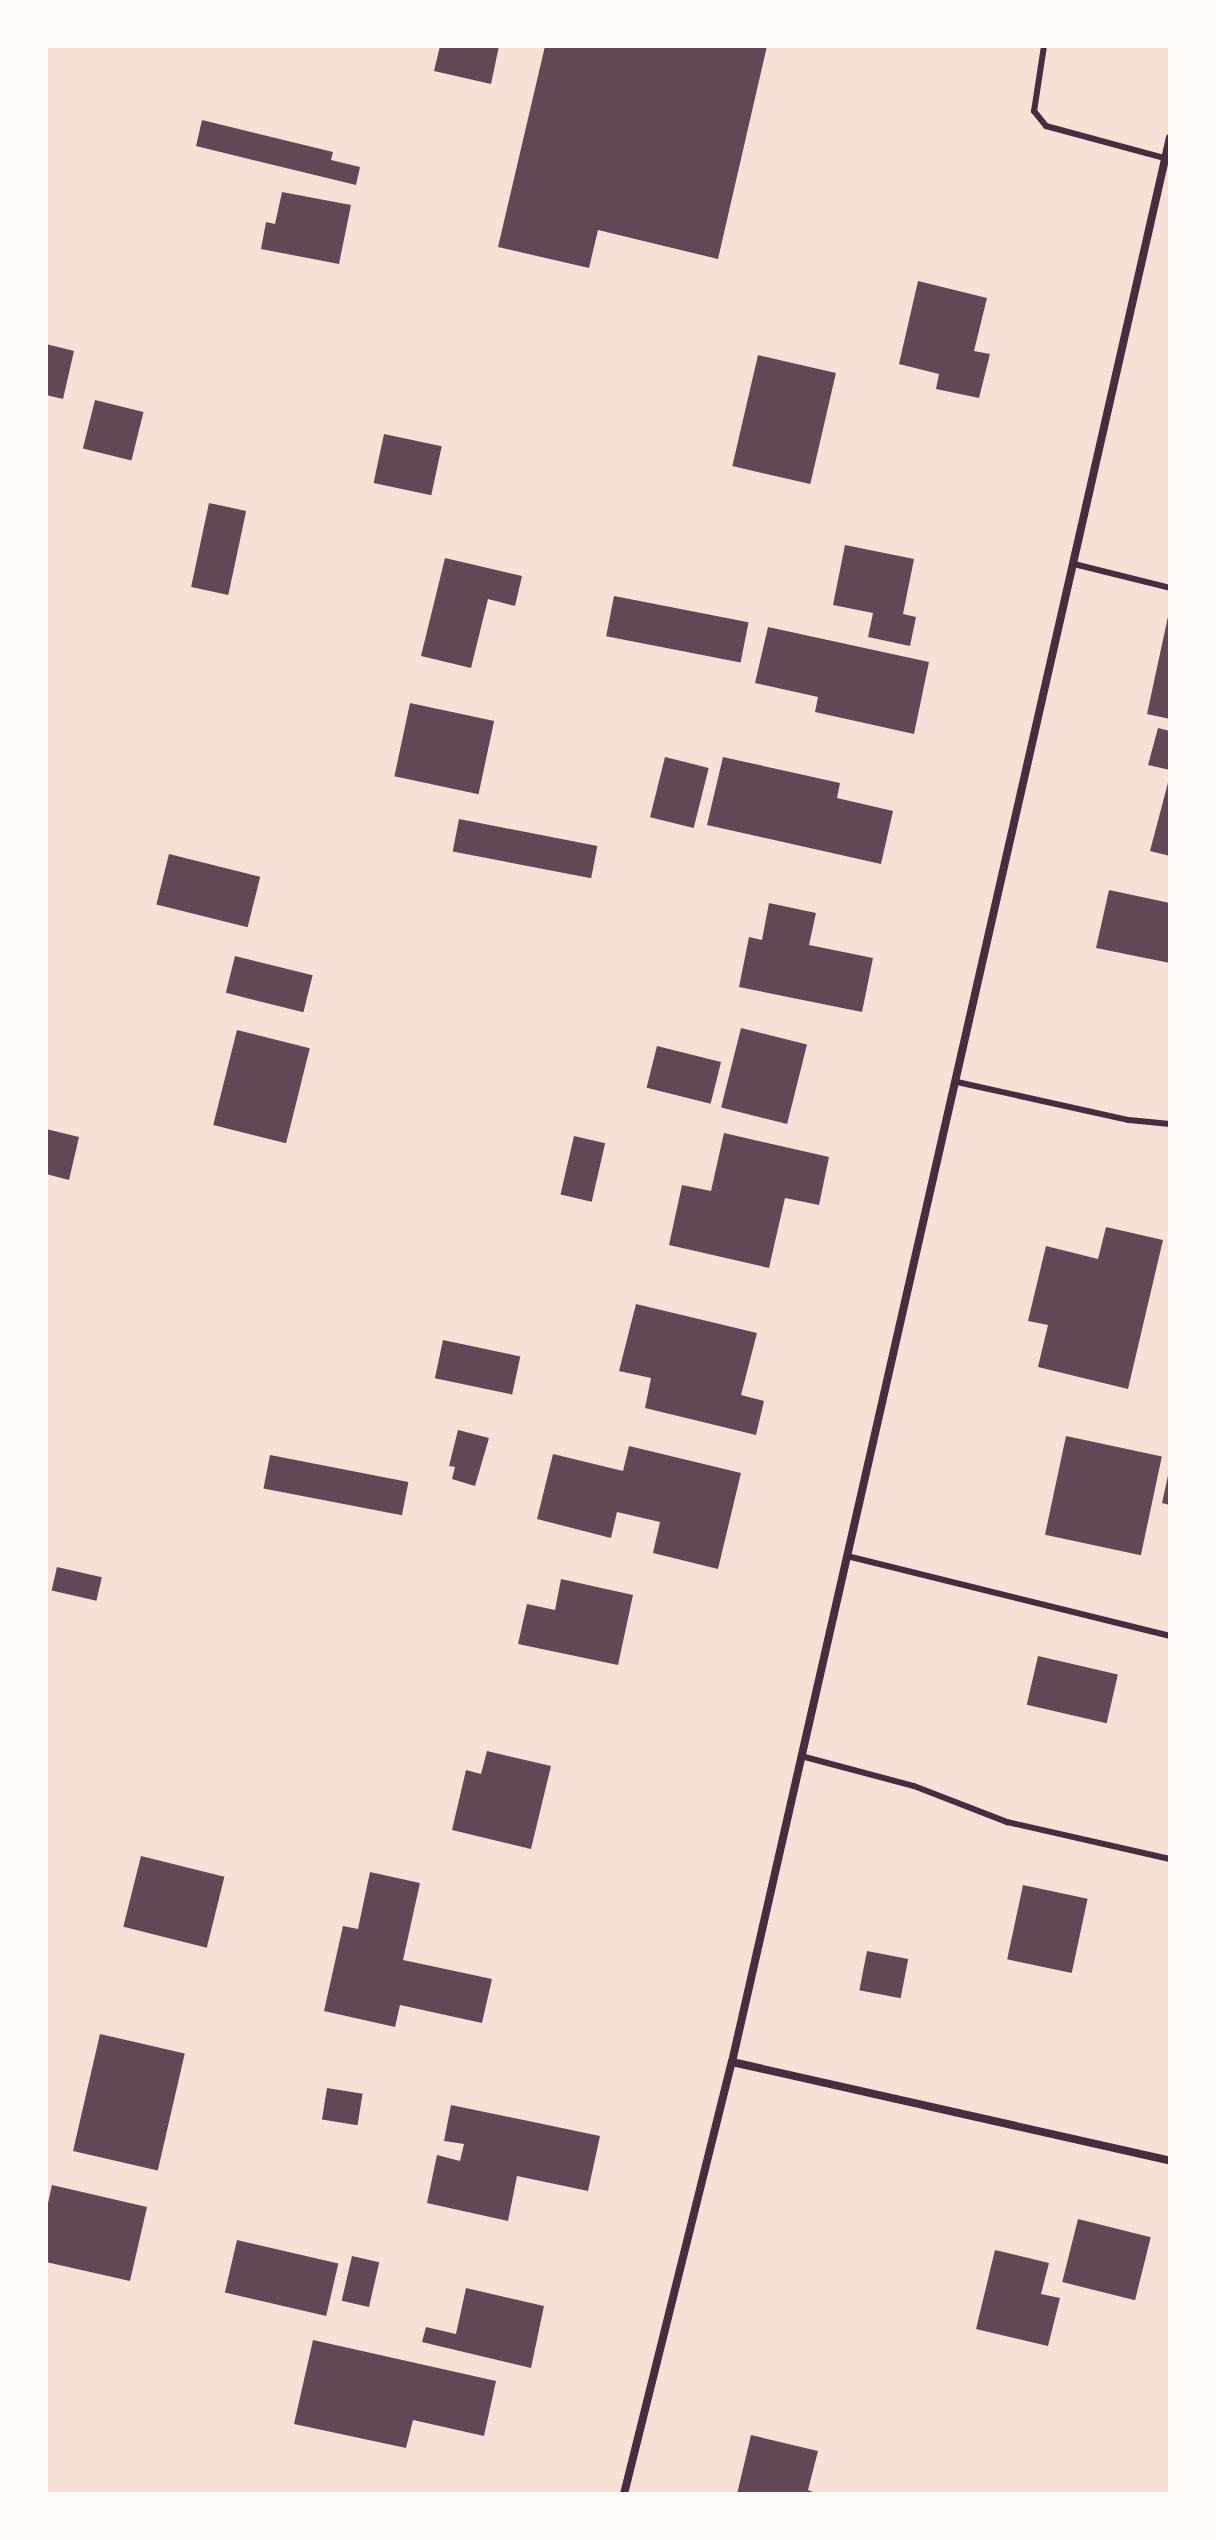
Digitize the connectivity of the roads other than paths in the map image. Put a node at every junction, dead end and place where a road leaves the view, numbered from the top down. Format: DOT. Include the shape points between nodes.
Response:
graph roads {
  1 [pos="1044,46"];
  2 [pos="1170,138"];
  3 [pos="1165,158"];
  4 [pos="1074,564"];
  5 [pos="1170,588"];
  6 [pos="957,1082"];
  7 [pos="1170,1124"];
  8 [pos="847,1556"];
  9 [pos="1170,1636"];
  10 [pos="801,1756"];
  11 [pos="1170,1859"];
  12 [pos="732,2062"];
  13 [pos="1170,2161"];
  14 [pos="624,2494"];
  1 -- 3 [label="lane" via="1034,111 1046,126"];
  2 -- 3 [label="street"];
  3 -- 4 [label="street"];
  4 -- 5 [label="lane"];
  4 -- 6 [label="street"];
  6 -- 7 [label="lane" via="1129,1120"];
  6 -- 8 [label="street"];
  8 -- 9 [label="lane"];
  8 -- 10 [label="street"];
  10 -- 11 [label="lane" via="914,1786 1007,1822"];
  10 -- 12 [label="street"];
  12 -- 13 [label="street"];
  12 -- 14 [label="street"];
}
